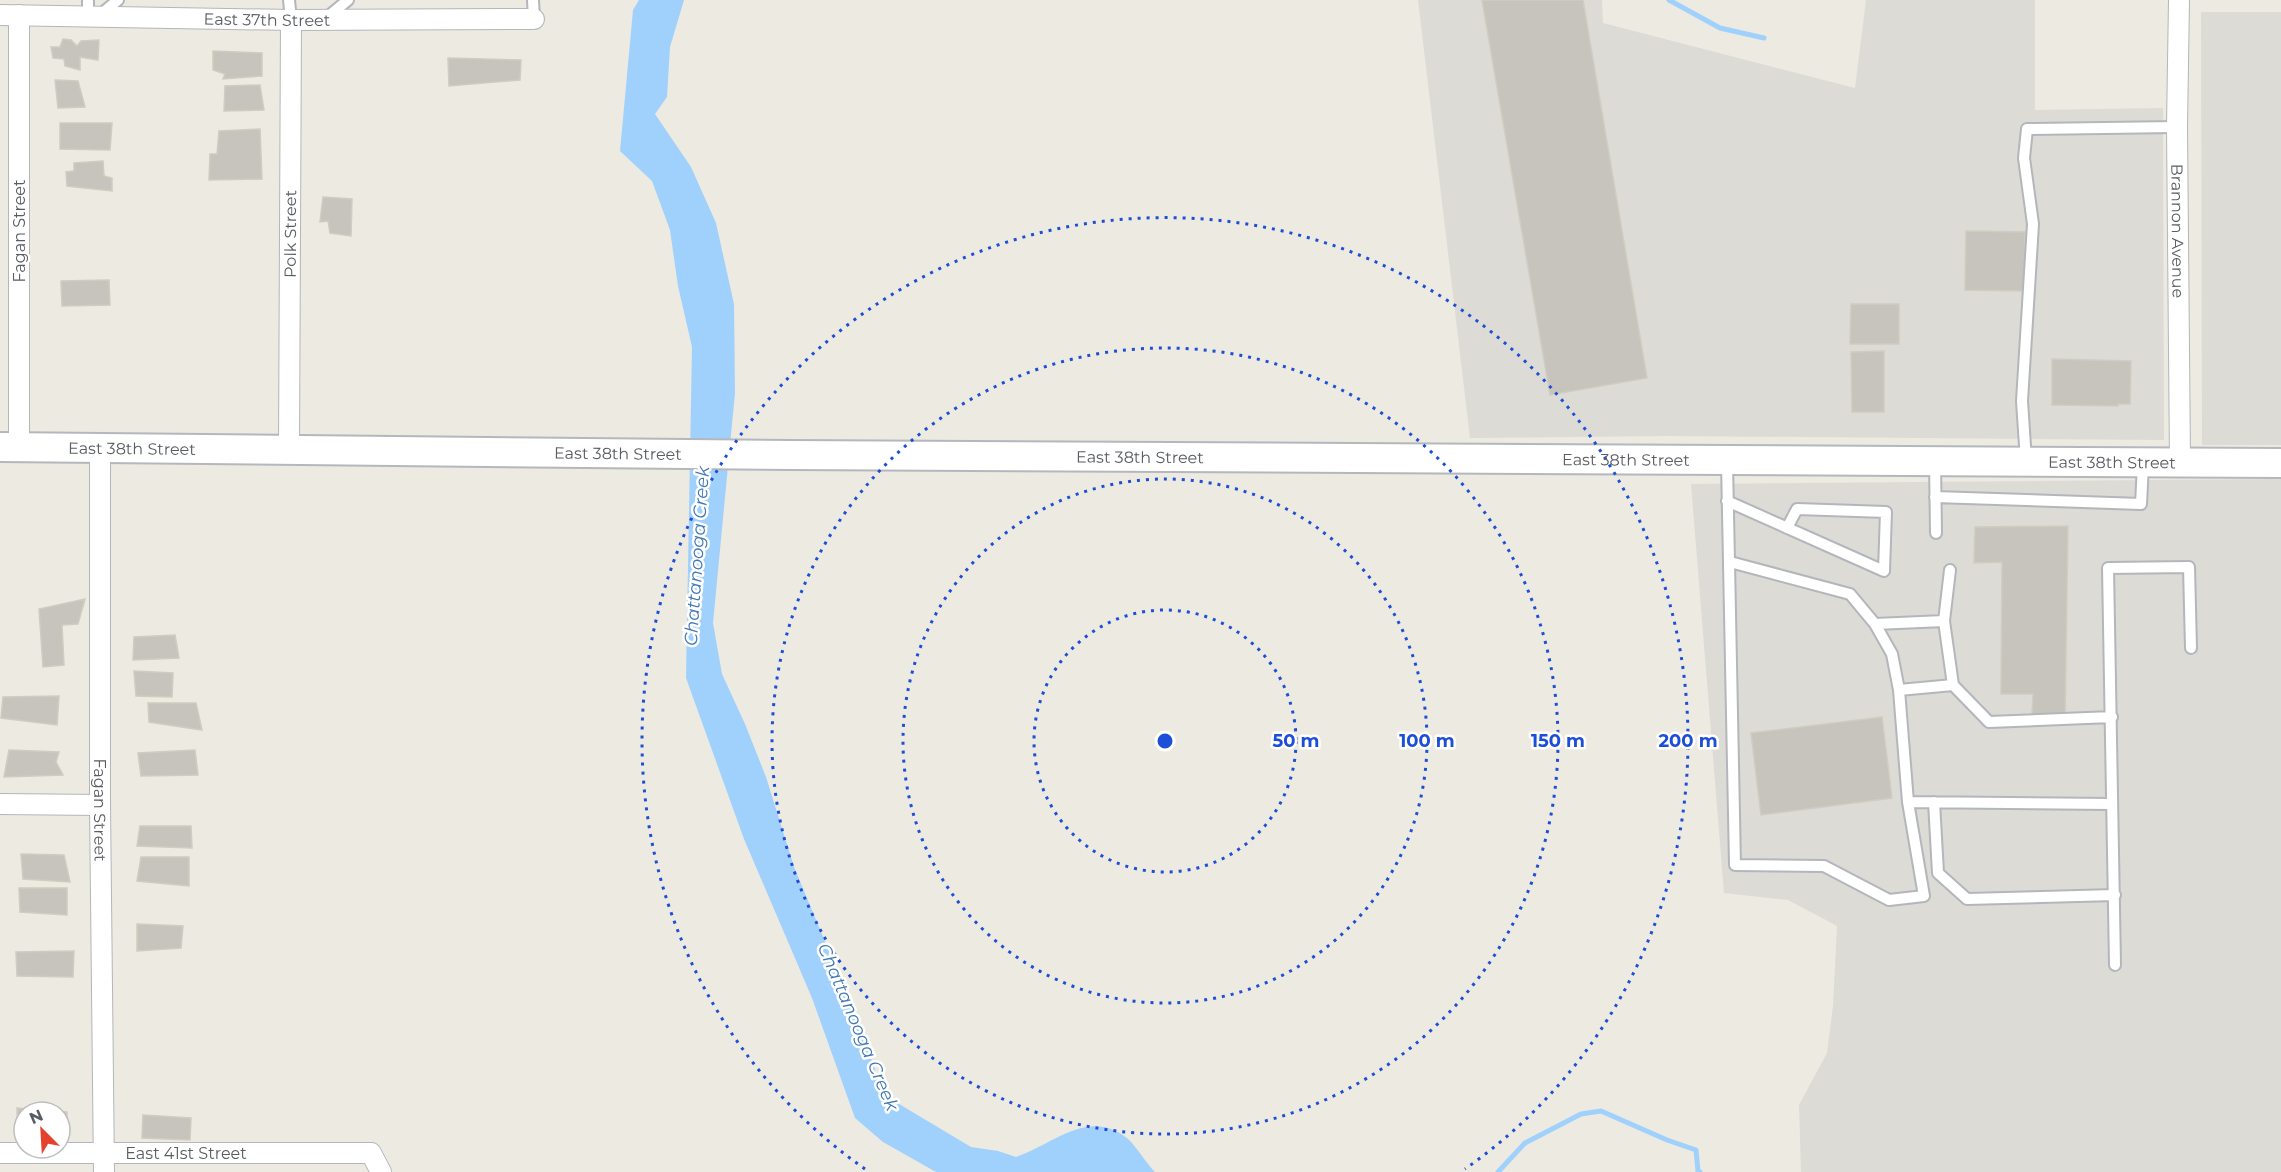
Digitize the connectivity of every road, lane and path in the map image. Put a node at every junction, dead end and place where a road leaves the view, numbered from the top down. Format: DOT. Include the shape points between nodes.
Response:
graph roads {
  1 [pos="118,0"];
  2 [pos="348,0"];
  3 [pos="2179,0"];
  4 [pos="534,9"];
  5 [pos="290,10"];
  6 [pos="91,11"];
  7 [pos="10,15"];
  8 [pos="324,19"];
  9 [pos="2177,127"];
  10 [pos="10,447"];
  11 [pos="100,447"];
  12 [pos="289,448"];
  13 [pos="1727,459"];
  14 [pos="1935,461"];
  15 [pos="2026,462"];
  16 [pos="2143,462"];
  17 [pos="2180,462"];
  18 [pos="2281,463"];
  19 [pos="1935,497"];
  20 [pos="1727,501"];
  21 [pos="1787,528"];
  22 [pos="1936,533"];
  23 [pos="1730,562"];
  24 [pos="1950,570"];
  25 [pos="1944,621"];
  26 [pos="1875,624"];
  27 [pos="2192,648"];
  28 [pos="1953,685"];
  29 [pos="1899,690"];
  30 [pos="2112,717"];
  31 [pos="1908,802"];
  32 [pos="1934,802"];
  33 [pos="0,804"];
  34 [pos="2111,804"];
  35 [pos="100,805"];
  36 [pos="2115,895"];
  37 [pos="2115,965"];
  38 [pos="0,1153"];
  39 [pos="104,1162"];
  40 [pos="381,1172"];
  1 -- 6 [label="lane"];
  2 -- 8 [label="lane"];
  3 -- 9 [label="street, Brannon Avenue"];
  4 -- 8 [label="street, East 37th Street"];
  5 -- 6 [label="street, East 37th Street"];
  5 -- 8 [label="street, East 37th Street"];
  5 -- 12 [label="street, Polk Street"];
  6 -- 7 [label="street, East 37th Street"];
  7 -- 10 [label="street, Fagan Street"];
  9 -- 15 [label="lane" via="2027,129 2024,158 2032,224 2022,400"];
  9 -- 17 [label="street, Brannon Avenue"];
  10 -- 11 [label="main road, East 38th Street"];
  11 -- 12 [label="main road, East 38th Street"];
  11 -- 35 [label="street, Fagan Street"];
  12 -- 13 [label="main road, East 38th Street"];
  13 -- 14 [label="main road, East 38th Street"];
  13 -- 20 [label="lane"];
  14 -- 15 [label="main road, East 38th Street"];
  14 -- 19 [label="lane"];
  15 -- 16 [label="main road, East 38th Street"];
  16 -- 17 [label="main road, East 38th Street"];
  16 -- 19 [label="lane" via="2141,504"];
  17 -- 18 [label="main road, East 38th Street"];
  19 -- 22 [label="lane"];
  20 -- 21 [label="lane"];
  20 -- 23 [label="lane"];
  21 -- 21 [label="lane" via="1852,557 1884,571 1886,512 1797,509"];
  23 -- 26 [label="lane" via="1850,594"];
  23 -- 31 [label="lane" via="1735,865 1824,867 1889,900 1924,896"];
  24 -- 25 [label="lane"];
  25 -- 26 [label="lane"];
  25 -- 28 [label="lane"];
  26 -- 29 [label="lane" via="1892,654"];
  27 -- 30 [label="lane" via="2189,567 2108,568"];
  28 -- 29 [label="lane"];
  28 -- 30 [label="lane" via="1989,722"];
  29 -- 31 [label="lane"];
  30 -- 34 [label="lane"];
  31 -- 32 [label="lane"];
  32 -- 34 [label="lane"];
  32 -- 36 [label="lane" via="1938,873 1967,899"];
  33 -- 35 [label="street"];
  34 -- 36 [label="lane"];
  35 -- 39 [label="street, Fagan Street"];
  36 -- 37 [label="lane"];
  38 -- 39 [label="street, East 41st Street"];
  39 -- 40 [label="street, East 41st Street" via="371,1153"];
}
